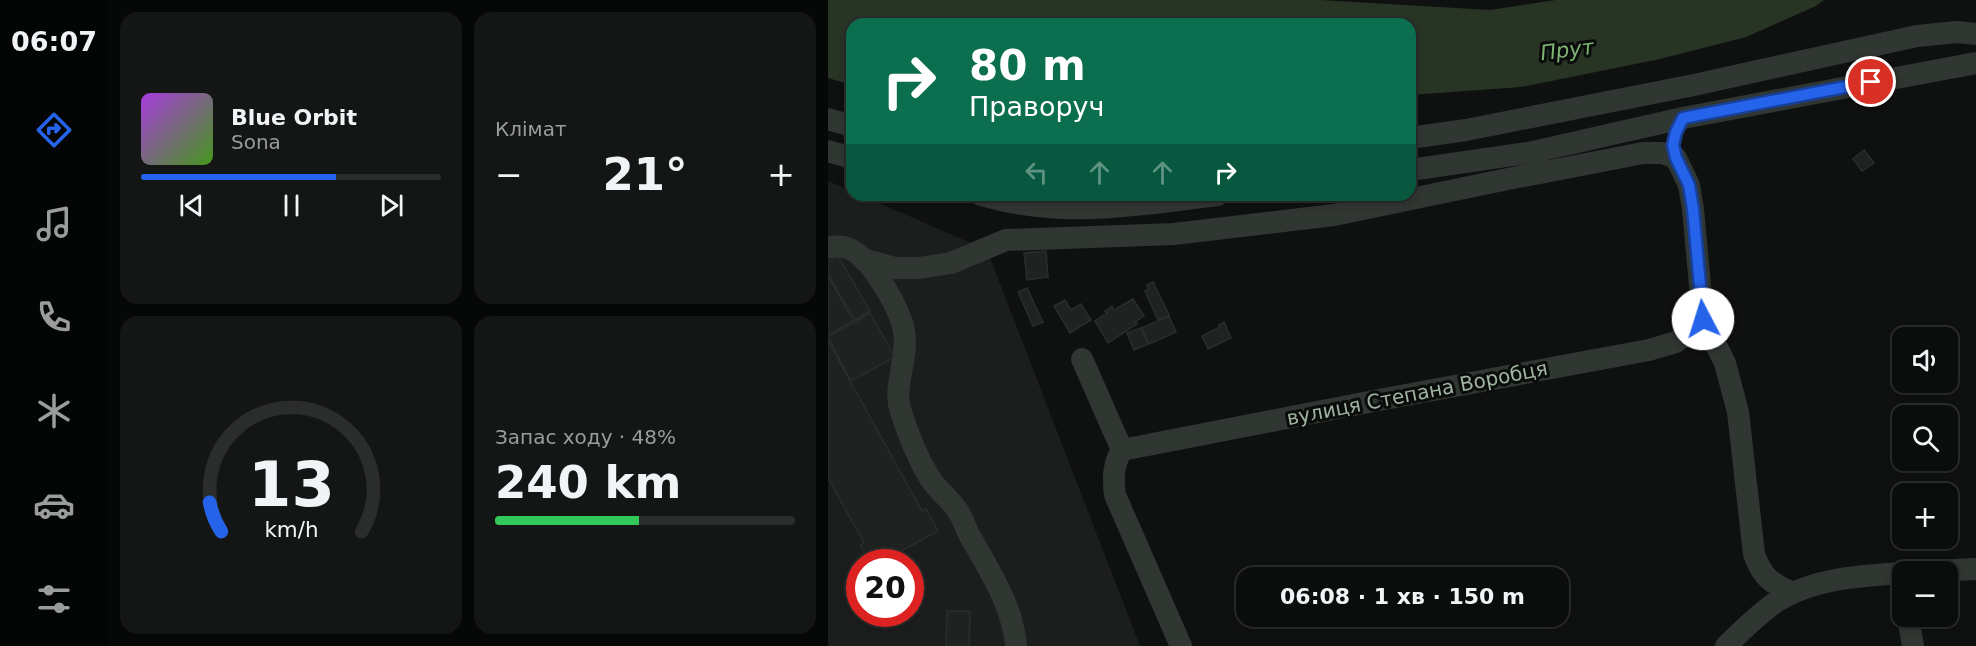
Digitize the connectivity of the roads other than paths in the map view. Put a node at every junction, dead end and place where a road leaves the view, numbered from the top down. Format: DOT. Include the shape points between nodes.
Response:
graph roads {
  1 [pos="1976,34"];
  2 [pos="1976,63"];
  3 [pos="1683,118"];
  4 [pos="828,119"];
  5 [pos="846,124"];
  6 [pos="1416,137"];
  7 [pos="828,151"];
  8 [pos="846,156"];
  9 [pos="1676,158"];
  10 [pos="1416,169"];
  11 [pos="1416,198"];
  12 [pos="1001,201"];
  13 [pos="1169,201"];
  14 [pos="1402,201"];
  15 [pos="828,247"];
  16 [pos="863,259"];
  17 [pos="1703,319"];
  18 [pos="1082,359"];
  19 [pos="1122,450"];
  20 [pos="1976,569"];
  21 [pos="1958,571"];
  22 [pos="1892,576"];
  23 [pos="1792,593"];
  24 [pos="1910,627"];
  25 [pos="1016,646"];
  26 [pos="1180,646"];
  27 [pos="1726,646"];
  28 [pos="1913,646"];
  1 -- 6 [label="street" via="1917,36 1694,86"];
  2 -- 3 [label="street"];
  3 -- 9 [label="street" via="1674,138"];
  3 -- 10 [label="street" via="1533,152"];
  4 -- 5 [label="street"];
  7 -- 8 [label="street"];
  9 -- 11 [label="street" via="1643,153"];
  9 -- 17 [label="street" via="1689,185"];
  12 -- 13 [label="street" via="1064,210"];
  14 -- 16 [label="street" via="1334,215 1174,234 1006,240 951,263 919,268 895,268"];
  15 -- 16 [label="street" via="852,250"];
  16 -- 25 [label="street" via="893,302 904,332 897,400 914,448 928,477 959,512 1004,599"];
  17 -- 19 [label="street, вулиця Степана Воробця" via="1676,342 1649,350"];
  17 -- 23 [label="street" via="1725,363 1738,412 1754,554 1760,570 1773,584"];
  18 -- 19 [label="street"];
  19 -- 26 [label="street" via="1113,478 1115,495"];
  20 -- 21 [label="street"];
  22 -- 23 [label="street" via="1865,575"];
  23 -- 27 [label="street" via="1765,610"];
  24 -- 28 [label="street"];
}
